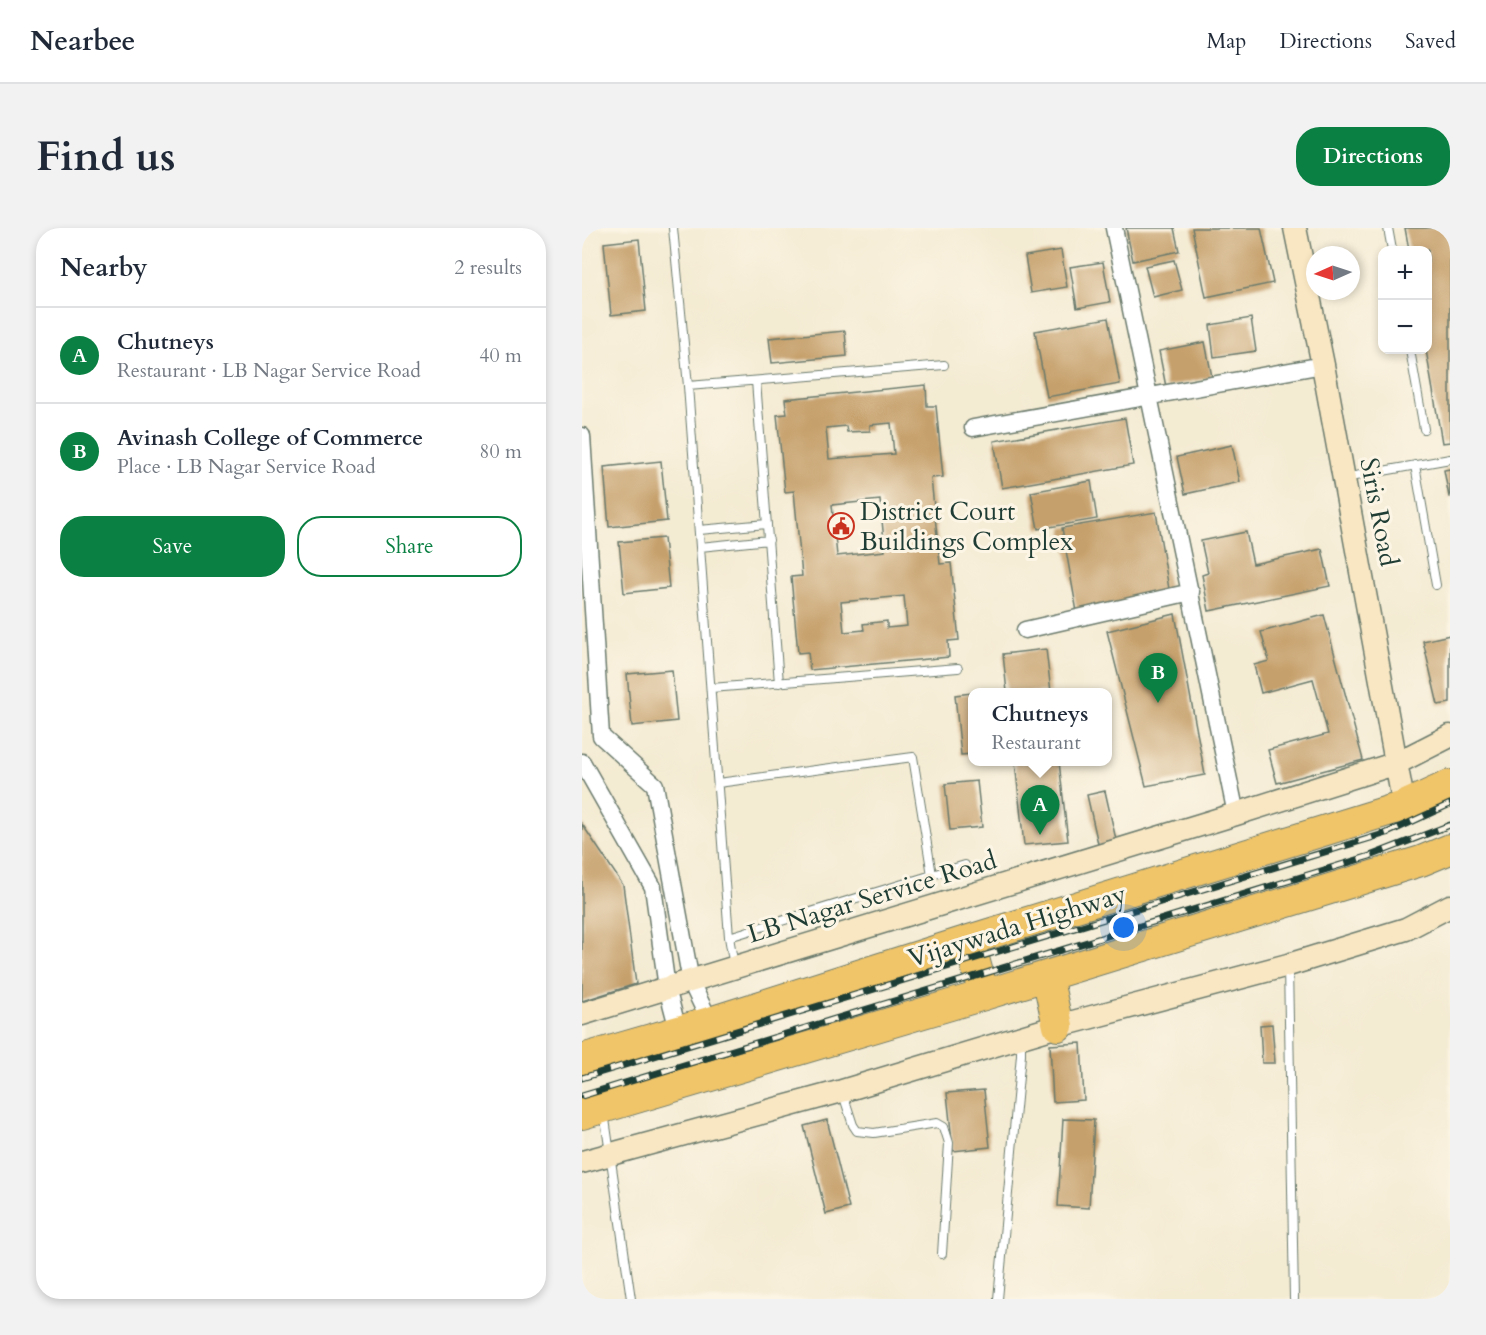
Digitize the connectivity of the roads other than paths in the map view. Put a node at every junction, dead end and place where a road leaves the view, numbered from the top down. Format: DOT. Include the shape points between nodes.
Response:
graph roads {
  1 [pos="673,228"];
  2 [pos="1114,228"];
  3 [pos="1295,228"];
  4 [pos="1388,228"];
  5 [pos="1391,246"];
  6 [pos="1411,354"];
  7 [pos="944,365"];
  8 [pos="1323,365"];
  9 [pos="756,381"];
  10 [pos="688,386"];
  11 [pos="1149,396"];
  12 [pos="973,428"];
  13 [pos="1424,429"];
  14 [pos="582,436"];
  15 [pos="1450,459"];
  16 [pos="1415,465"];
  17 [pos="1344,478"];
  18 [pos="767,524"];
  19 [pos="699,530"];
  20 [pos="769,540"];
  21 [pos="700,547"];
  22 [pos="1436,585"];
  23 [pos="1191,592"];
  24 [pos="1025,630"];
  25 [pos="958,668"];
  26 [pos="779,683"];
  27 [pos="711,688"];
  28 [pos="1450,736"];
  29 [pos="582,762"];
  30 [pos="1397,763"];
  31 [pos="718,783"];
  32 [pos="1450,785"];
  33 [pos="1404,806"];
  34 [pos="1236,814"];
  35 [pos="1450,849"];
  36 [pos="965,865"];
  37 [pos="932,875"];
  38 [pos="1450,906"];
  39 [pos="729,937"];
  40 [pos="969,940"];
  41 [pos="1288,965"];
  42 [pos="735,969"];
  43 [pos="1047,976"];
  44 [pos="691,982"];
  45 [pos="666,988"];
  46 [pos="984,995"];
  47 [pos="582,1014"];
  48 [pos="710,1022"];
  49 [pos="1058,1026"];
  50 [pos="678,1030"];
  51 [pos="1021,1037"];
  52 [pos="582,1059"];
  53 [pos="842,1091"];
  54 [pos="593,1111"];
  55 [pos="611,1154"];
  56 [pos="582,1162"];
  57 [pos="942,1254"];
  58 [pos="631,1299"];
  59 [pos="998,1299"];
  60 [pos="1294,1299"];
  1 -- 10 [label="lane"];
  2 -- 11 [label="street"];
  3 -- 8 [label="street, Siris Road"];
  4 -- 5 [label="lane"];
  6 -- 13 [label="lane"];
  7 -- 9 [label="lane"];
  8 -- 11 [label="street"];
  8 -- 17 [label="street, Siris Road"];
  9 -- 10 [label="lane"];
  9 -- 18 [label="lane"];
  10 -- 19 [label="lane"];
  11 -- 12 [label="street"];
  11 -- 23 [label="street"];
  14 -- 44 [label="street" via="601,736 654,784"];
  15 -- 16 [label="lane"];
  16 -- 17 [label="lane"];
  16 -- 22 [label="lane"];
  17 -- 30 [label="street, Siris Road"];
  18 -- 19 [label="lane"];
  18 -- 20 [label="lane"];
  19 -- 21 [label="lane"];
  20 -- 21 [label="lane"];
  20 -- 26 [label="lane"];
  21 -- 27 [label="lane"];
  23 -- 24 [label="street"];
  23 -- 34 [label="street"];
  25 -- 26 [label="lane"];
  26 -- 27 [label="lane"];
  27 -- 31 [label="lane"];
  28 -- 30 [label="street, LB Nagar Service Road"];
  29 -- 45 [label="street" via="653,887"];
  30 -- 33 [label="street, Siris Road"];
  30 -- 34 [label="street, LB Nagar Service Road"];
  31 -- 37 [label="lane" via="913,757"];
  31 -- 39 [label="lane"];
  32 -- 33 [label="highway, Vijaywada Highway"];
  33 -- 40 [label="highway, Vijaywada Highway"];
  34 -- 42 [label="street, LB Nagar Service Road"];
  35 -- 43 [label="highway"];
  36 -- 37 [label="lane"];
  37 -- 39 [label="lane"];
  38 -- 41 [label="street" via="1406,929"];
  39 -- 42 [label="lane"];
  40 -- 46 [label="highway"];
  40 -- 48 [label="highway, Vijaywada Highway"];
  41 -- 49 [label="street"];
  41 -- 60 [label="lane"];
  42 -- 44 [label="street, LB Nagar Service Road"];
  43 -- 46 [label="highway"];
  43 -- 49 [label="highway"];
  44 -- 45 [label="street, LB Nagar Service Road"];
  44 -- 48 [label="street"];
  45 -- 47 [label="street, LB Nagar Service Road"];
  45 -- 50 [label="street"];
  46 -- 54 [label="highway"];
  48 -- 50 [label="highway, Vijaywada Highway"];
  49 -- 51 [label="street"];
  50 -- 52 [label="highway, Vijaywada Highway"];
  51 -- 53 [label="street"];
  51 -- 59 [label="lane"];
  53 -- 55 [label="street"];
  53 -- 57 [label="lane" via="857,1131 874,1133 937,1123 944,1127 949,1143"];
  54 -- 55 [label="lane"];
  55 -- 56 [label="street"];
  55 -- 58 [label="lane"];
}
